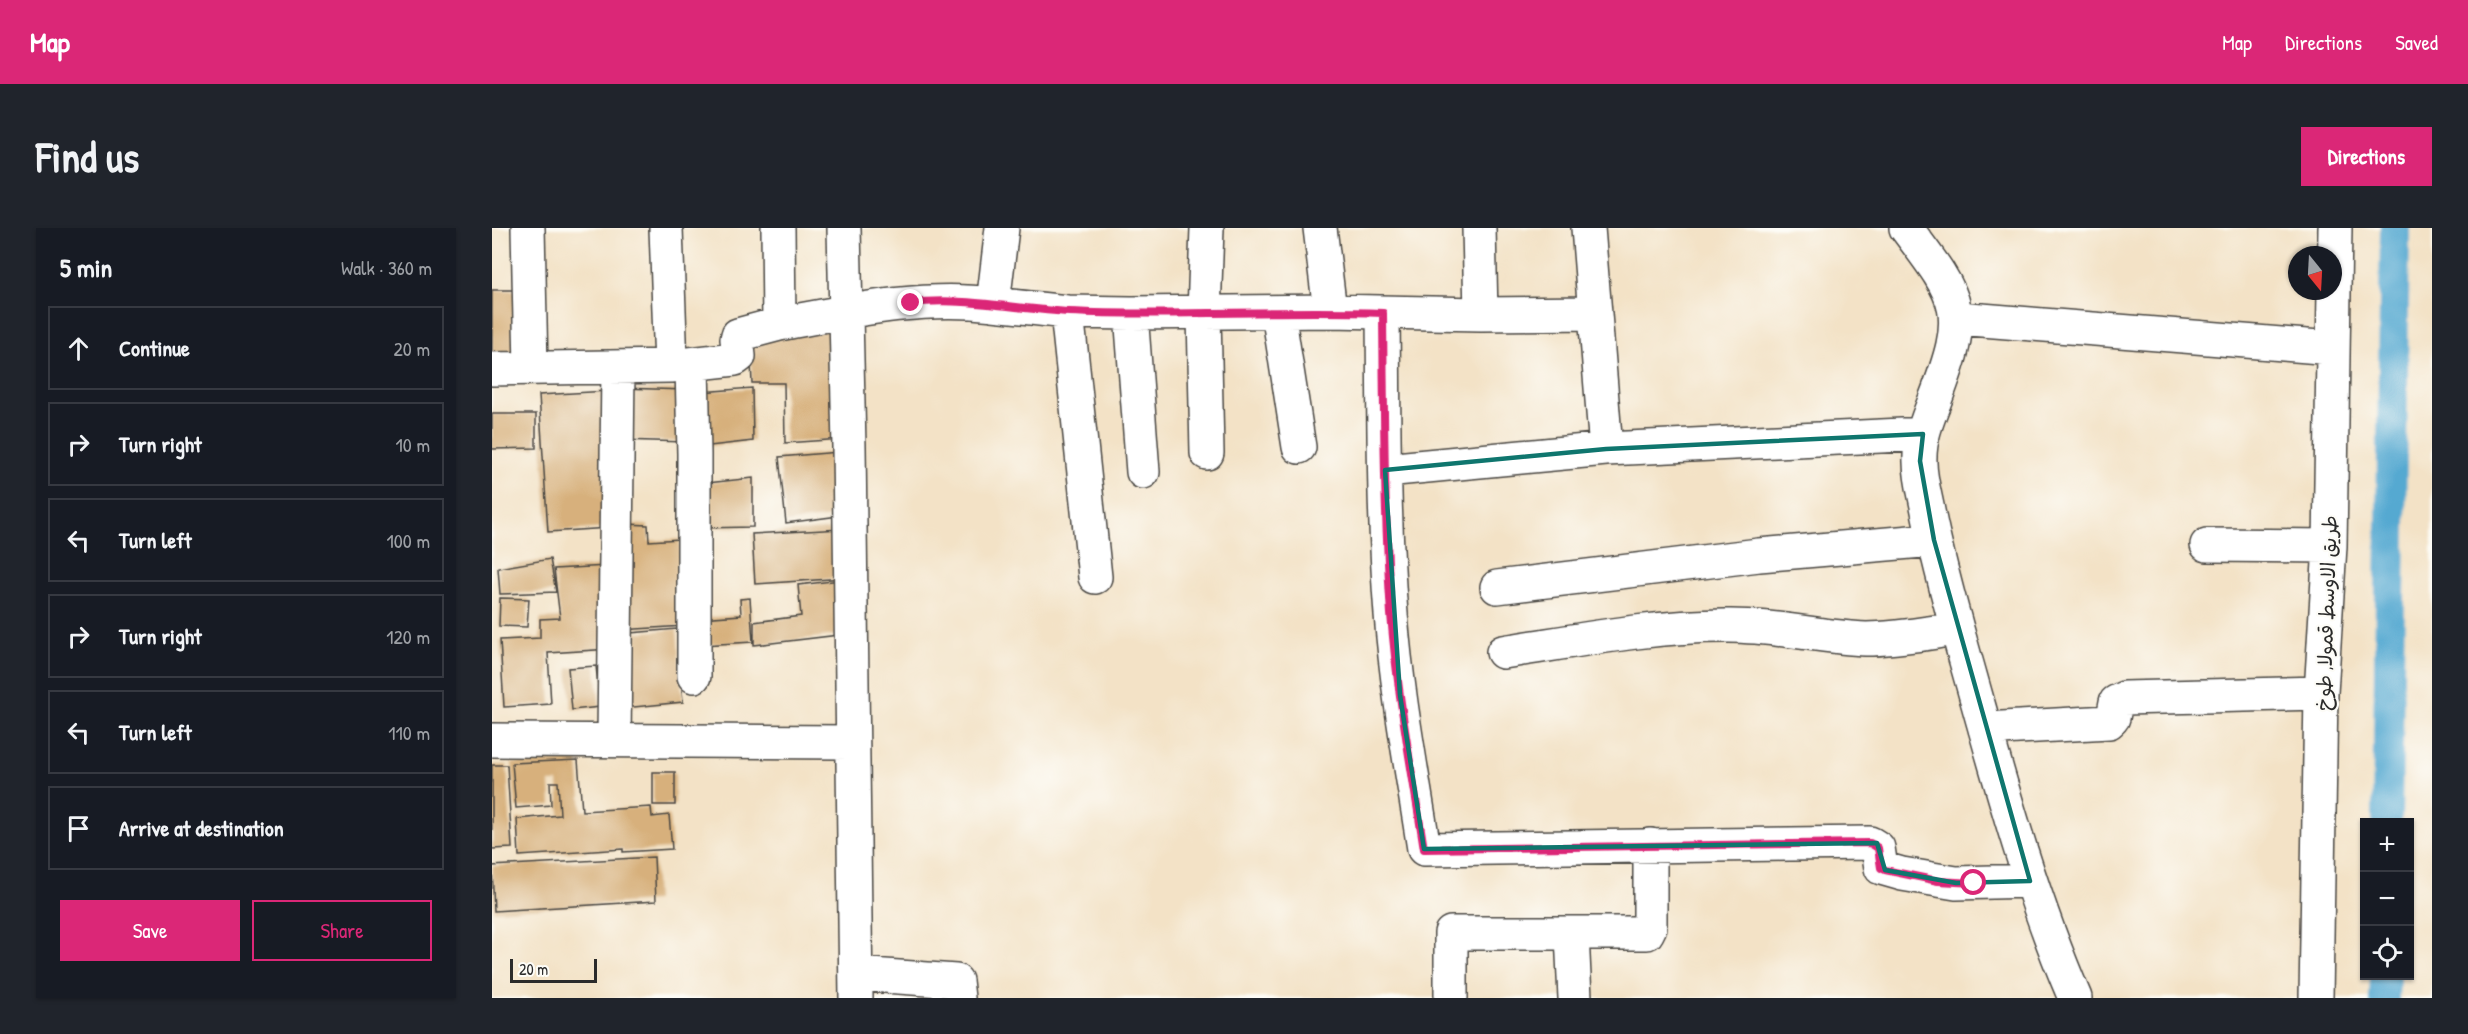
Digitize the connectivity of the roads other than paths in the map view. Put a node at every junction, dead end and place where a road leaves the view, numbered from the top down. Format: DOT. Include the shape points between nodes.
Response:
graph roads {
  1 [pos="528,228"];
  2 [pos="666,228"];
  3 [pos="778,228"];
  4 [pos="844,228"];
  5 [pos="1002,228"];
  6 [pos="1207,228"];
  7 [pos="1320,228"];
  8 [pos="1479,228"];
  9 [pos="1588,228"];
  10 [pos="1906,228"];
  11 [pos="2335,228"];
  12 [pos="993,304"];
  13 [pos="846,311"];
  14 [pos="1330,311"];
  15 [pos="1067,312"];
  16 [pos="1278,312"];
  17 [pos="1131,313"];
  18 [pos="1383,313"];
  19 [pos="1594,313"];
  20 [pos="1204,314"];
  21 [pos="1481,314"];
  22 [pos="1958,318"];
  23 [pos="780,324"];
  24 [pos="2332,348"];
  25 [pos="681,366"];
  26 [pos="531,368"];
  27 [pos="618,368"];
  28 [pos="492,369"];
  29 [pos="1923,434"];
  30 [pos="1299,447"];
  31 [pos="1606,449"];
  32 [pos="1207,453"];
  33 [pos="1385,470"];
  34 [pos="1143,472"];
  35 [pos="1934,540"];
  36 [pos="2207,545"];
  37 [pos="2330,546"];
  38 [pos="1095,577"];
  39 [pos="1497,587"];
  40 [pos="1957,629"];
  41 [pos="1503,652"];
  42 [pos="694,676"];
  43 [pos="2321,693"];
  44 [pos="1985,729"];
  45 [pos="492,740"];
  46 [pos="614,740"];
  47 [pos="851,742"];
  48 [pos="1650,845"];
  49 [pos="2030,881"];
  50 [pos="1572,934"];
  51 [pos="856,986"];
  52 [pos="958,998"];
  53 [pos="1451,998"];
  54 [pos="1575,998"];
  55 [pos="2075,998"];
  56 [pos="2316,998"];
  1 -- 26 [label="street"];
  2 -- 25 [label="street"];
  3 -- 23 [label="street"];
  4 -- 13 [label="street"];
  5 -- 12 [label="street"];
  6 -- 20 [label="street"];
  7 -- 14 [label="street"];
  8 -- 21 [label="street"];
  9 -- 19 [label="street"];
  10 -- 22 [label="street" via="1945,281"];
  11 -- 24 [label="street, طريق الاوسط قمولا, طوخ"];
  12 -- 13 [label="street" via="938,300"];
  12 -- 15 [label="street"];
  13 -- 23 [label="street"];
  13 -- 47 [label="street"];
  14 -- 16 [label="street"];
  14 -- 18 [label="street"];
  15 -- 17 [label="street"];
  15 -- 38 [label="street"];
  16 -- 20 [label="street"];
  16 -- 30 [label="street"];
  17 -- 20 [label="street"];
  17 -- 34 [label="street"];
  18 -- 21 [label="street"];
  18 -- 33 [label="street"];
  19 -- 21 [label="street"];
  19 -- 31 [label="street"];
  20 -- 32 [label="street"];
  22 -- 24 [label="street"];
  22 -- 29 [label="street" via="1950,362"];
  23 -- 25 [label="street" via="738,335 739,356 735,359"];
  24 -- 37 [label="street, طريق الاوسط قمولا, طوخ"];
  25 -- 27 [label="street"];
  25 -- 42 [label="street" via="694,454"];
  26 -- 27 [label="street"];
  26 -- 28 [label="street"];
  27 -- 46 [label="street"];
  29 -- 31 [label="street"];
  29 -- 35 [label="street" via="1920,461"];
  31 -- 33 [label="street"];
  33 -- 48 [label="street" via="1398,683 1424,849"];
  35 -- 39 [label="street" via="1759,555"];
  35 -- 40 [label="street"];
  36 -- 37 [label="street"];
  37 -- 43 [label="street, طريق الاوسط قمولا, طوخ"];
  40 -- 41 [label="street" via="1876,639 1755,626 1694,627"];
  40 -- 44 [label="street"];
  43 -- 44 [label="street" via="2124,698 2116,702 2109,722"];
  43 -- 56 [label="street, طريق الاوسط قمولا, طوخ"];
  44 -- 49 [label="street"];
  45 -- 46 [label="street"];
  46 -- 47 [label="street"];
  47 -- 51 [label="street"];
  48 -- 49 [label="street" via="1874,843 1881,868 1902,874 1956,883"];
  48 -- 50 [label="street" via="1649,931"];
  49 -- 55 [label="street"];
  50 -- 53 [label="street" via="1451,933"];
  50 -- 54 [label="street"];
  51 -- 52 [label="street" via="956,981"];
}
